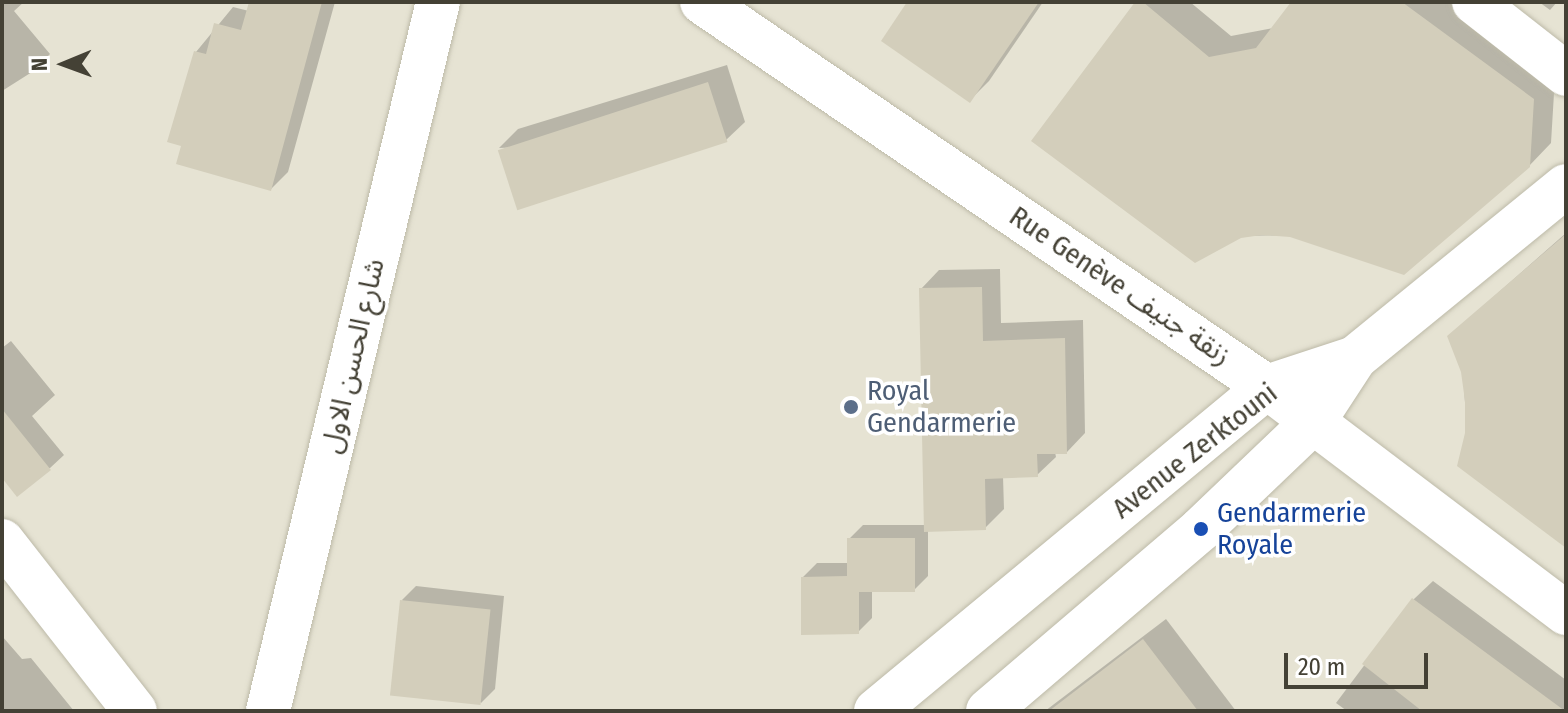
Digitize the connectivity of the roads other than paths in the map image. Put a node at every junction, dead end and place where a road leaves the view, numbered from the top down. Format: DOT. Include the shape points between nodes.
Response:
graph roads {
  1 [pos="438,2"];
  2 [pos="702,2"];
  3 [pos="1474,2"];
  4 [pos="1566,74"];
  5 [pos="1566,186"];
  6 [pos="1355,358"];
  7 [pos="1267,387"];
  8 [pos="1314,421"];
  9 [pos="2,541"];
  10 [pos="1566,613"];
  11 [pos="898,704"];
  12 [pos="135,711"];
  13 [pos="268,711"];
  14 [pos="988,711"];
  1 -- 13 [label="street, شارع الحسن الاول"];
  2 -- 7 [label="street, Rue Genève زنقة جنيف"];
  3 -- 4 [label="street"];
  5 -- 6 [label="street"];
  6 -- 7 [label="street, Avenue Zerktouni"];
  6 -- 8 [label="street, Avenue Zerktouni"];
  7 -- 8 [label="street, Rue Genève زنقة جنيف"];
  7 -- 11 [label="street, Avenue Zerktouni"];
  8 -- 10 [label="street, Rue Genève زنقة جنيف"];
  8 -- 14 [label="street, Avenue Zerktouni" via="1201,529"];
  9 -- 12 [label="street"];
}
